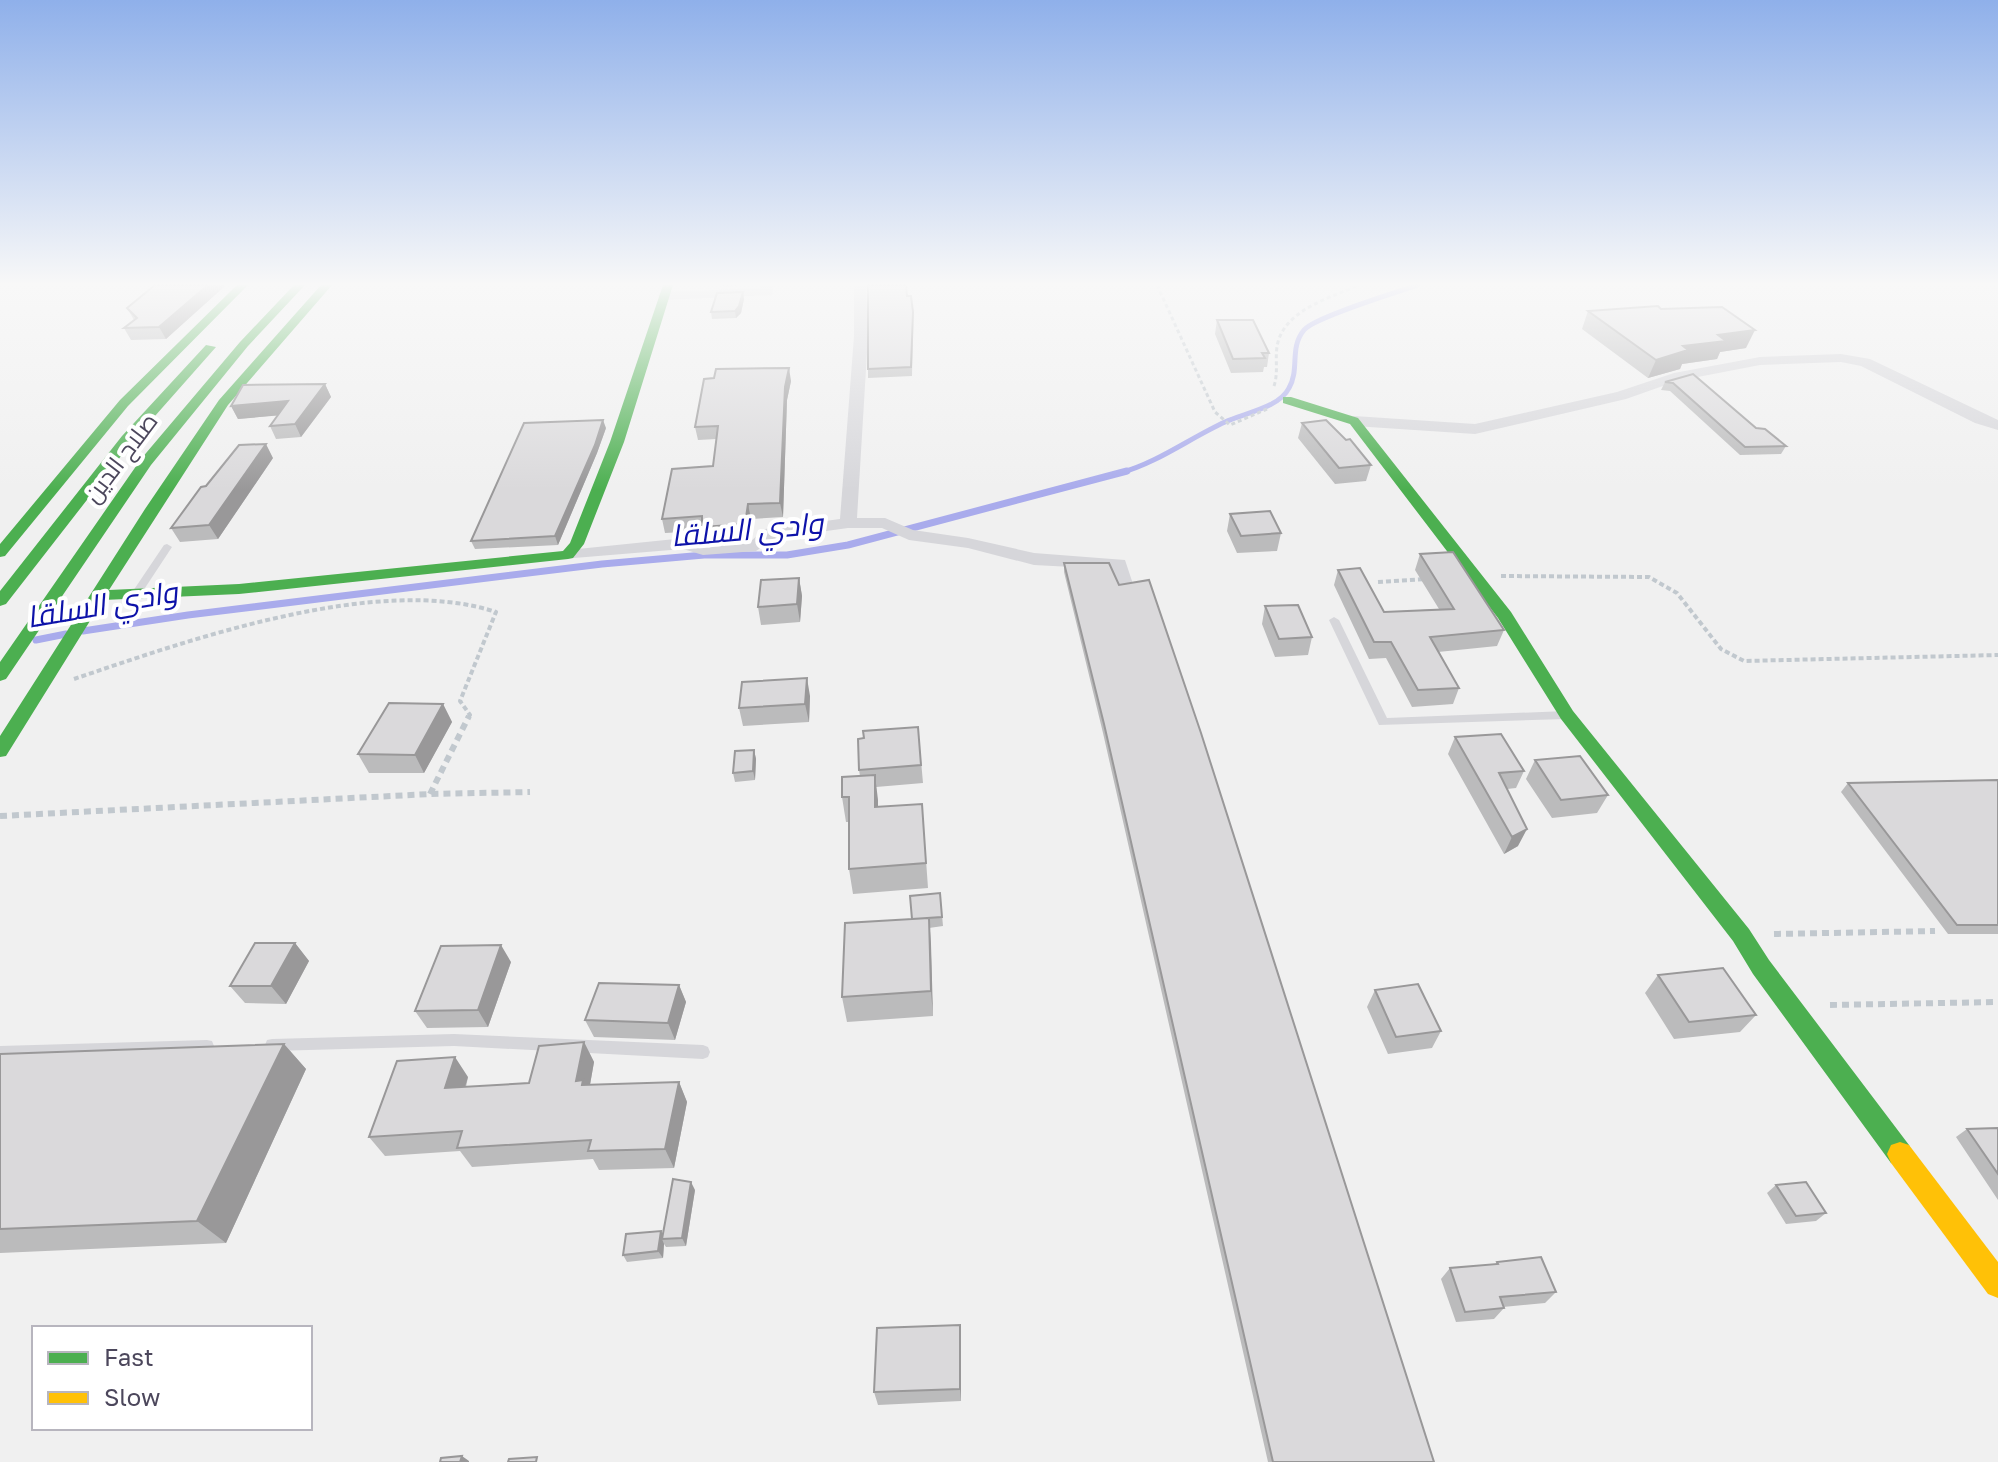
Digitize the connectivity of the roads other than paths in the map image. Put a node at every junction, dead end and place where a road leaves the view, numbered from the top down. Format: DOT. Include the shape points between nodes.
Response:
graph roads {
  1 [pos="183,353"];
  2 [pos="203,353"];
  3 [pos="236,353"];
  4 [pos="267,353"];
  5 [pos="646,353"];
  6 [pos="860,353"];
  7 [pos="1287,400"];
  8 [pos="1354,421"];
  9 [pos="1998,425"];
  10 [pos="107,461"];
  11 [pos="146,462"];
  12 [pos="848,523"];
  13 [pos="167,547"];
  14 [pos="0,553"];
  15 [pos="568,555"];
  16 [pos="1125,587"];
  17 [pos="138,591"];
  18 [pos="98,595"];
  19 [pos="0,601"];
  20 [pos="1334,620"];
  21 [pos="3,671"];
  22 [pos="1567,715"];
  23 [pos="0,751"];
  24 [pos="263,1045"];
  25 [pos="215,1046"];
  26 [pos="703,1052"];
  27 [pos="0,1053"];
  28 [pos="1998,1284"];
  1 -- 14 [label="main road" via="124,403"];
  2 -- 10 [label="main road, صلاح الدين"];
  3 -- 11 [label="main road, صلاح الدين"];
  4 -- 18 [label="main road" via="223,403"];
  5 -- 15 [label="main road" via="617,442"];
  6 -- 12 [label="street"];
  7 -- 8 [label="main road"];
  8 -- 9 [label="street" via="1475,429 1760,361 1852,359"];
  8 -- 22 [label="main road" via="1505,616"];
  10 -- 11 [label="main road"];
  10 -- 19 [label="main road, صلاح الدين"];
  11 -- 21 [label="main road, صلاح الدين"];
  12 -- 15 [label="street" via="771,533 756,546 703,550 685,543"];
  12 -- 16 [label="street" via="885,523 909,535 1034,559 1118,564"];
  13 -- 17 [label="lane"];
  15 -- 17 [label="main road" via="239,589"];
  17 -- 18 [label="main road"];
  18 -- 23 [label="main road"];
  20 -- 22 [label="lane" via="1383,722"];
  22 -- 28 [label="main road" via="1741,935"];
  24 -- 26 [label="lane" via="454,1040"];
  25 -- 27 [label="lane"];
}
